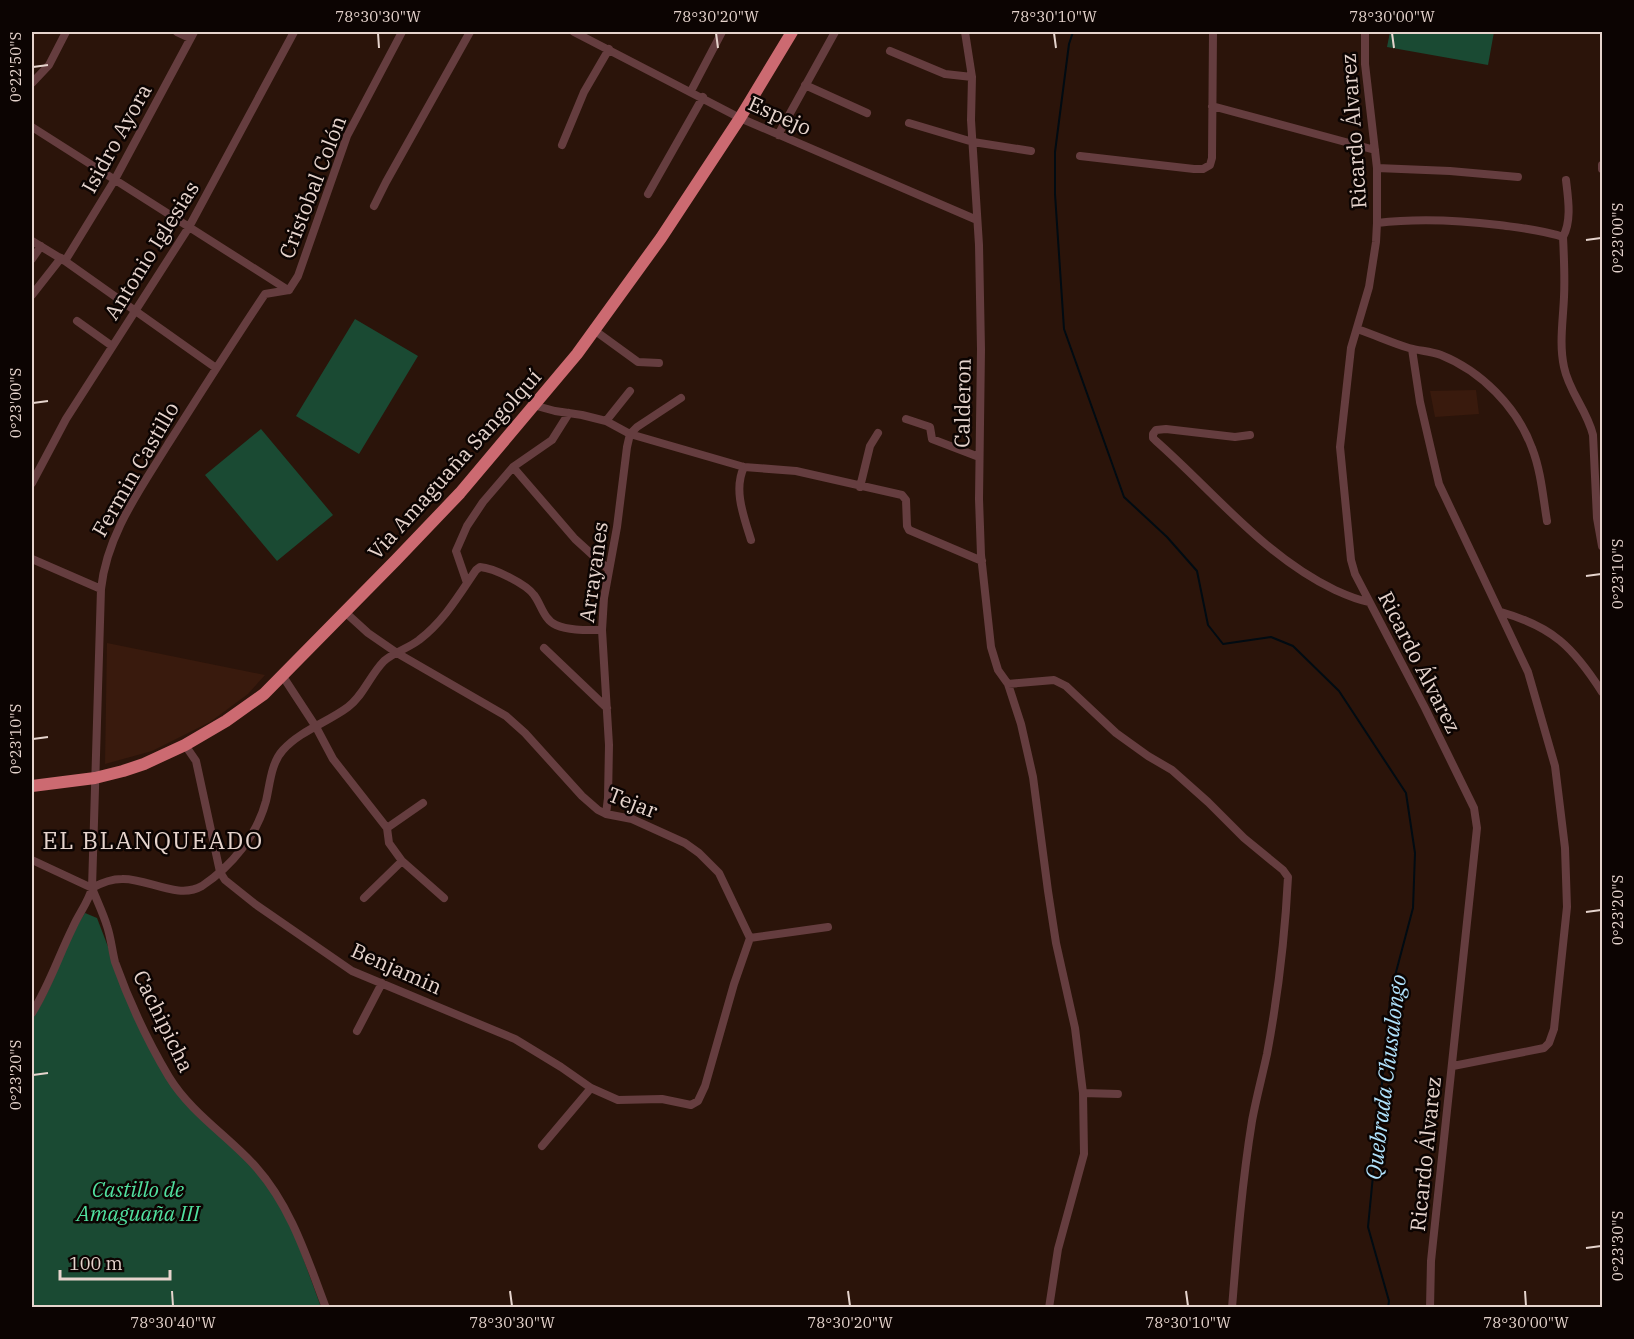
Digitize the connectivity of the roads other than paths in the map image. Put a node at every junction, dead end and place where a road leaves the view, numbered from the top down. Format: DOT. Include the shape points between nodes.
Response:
graph roads {
  1 [pos="66,32"];
  2 [pos="177,32"];
  3 [pos="294,32"];
  4 [pos="402,32"];
  5 [pos="470,32"];
  6 [pos="574,32"];
  7 [pos="722,32"];
  8 [pos="792,32"];
  9 [pos="835,32"];
  10 [pos="965,32"];
  11 [pos="1213,32"];
  12 [pos="1365,32"];
  13 [pos="192,35"];
  14 [pos="609,49"];
  15 [pos="890,51"];
  16 [pos="972,77"];
  17 [pos="32,83"];
  18 [pos="805,85"];
  19 [pos="691,91"];
  20 [pos="703,97"];
  21 [pos="1212,106"];
  22 [pos="867,113"];
  23 [pos="740,118"];
  24 [pos="909,123"];
  25 [pos="32,127"];
  26 [pos="778,135"];
  27 [pos="973,142"];
  28 [pos="562,145"];
  29 [pos="1375,150"];
  30 [pos="1031,151"];
  31 [pos="1080,156"];
  32 [pos="1377,168"];
  33 [pos="1518,177"];
  34 [pos="1566,180"];
  35 [pos="114,181"];
  36 [pos="648,194"];
  37 [pos="374,206"];
  38 [pos="977,220"];
  39 [pos="1377,223"];
  40 [pos="189,227"];
  41 [pos="1563,237"];
  42 [pos="32,241"];
  43 [pos="41,246"];
  44 [pos="63,259"];
  45 [pos="32,260"];
  46 [pos="273,282"];
  47 [pos="289,290"];
  48 [pos="265,294"];
  49 [pos="32,295"];
  50 [pos="135,312"];
  51 [pos="77,321"];
  52 [pos="1357,329"];
  53 [pos="594,330"];
  54 [pos="112,346"];
  55 [pos="1412,349"];
  56 [pos="659,363"];
  57 [pos="216,368"];
  58 [pos="630,391"];
  59 [pos="681,398"];
  60 [pos="534,405"];
  61 [pos="569,413"];
  62 [pos="906,419"];
  63 [pos="606,421"];
  64 [pos="878,433"];
  65 [pos="630,434"];
  66 [pos="1250,435"];
  67 [pos="979,457"];
  68 [pos="513,467"];
  69 [pos="744,467"];
  70 [pos="32,483"];
  71 [pos="860,486"];
  72 [pos="1547,521"];
  73 [pos="751,540"];
  74 [pos="1602,546"];
  75 [pos="32,559"];
  76 [pos="982,561"];
  77 [pos="608,569"];
  78 [pos="467,582"];
  79 [pos="102,589"];
  80 [pos="1369,602"];
  81 [pos="345,612"];
  82 [pos="1501,612"];
  83 [pos="602,630"];
  84 [pos="544,648"];
  85 [pos="397,653"];
  86 [pos="282,675"];
  87 [pos="1008,684"];
  88 [pos="1602,692"];
  89 [pos="607,708"];
  90 [pos="316,727"];
  91 [pos="184,745"];
  92 [pos="95,778"];
  93 [pos="32,786"];
  94 [pos="423,803"];
  95 [pos="606,814"];
  96 [pos="387,828"];
  97 [pos="32,860"];
  98 [pos="402,861"];
  99 [pos="220,872"];
  100 [pos="92,888"];
  101 [pos="364,898"];
  102 [pos="444,898"];
  103 [pos="828,927"];
  104 [pos="750,938"];
  105 [pos="382,984"];
  106 [pos="32,1013"];
  107 [pos="357,1031"];
  108 [pos="1453,1066"];
  109 [pos="591,1088"];
  110 [pos="1083,1093"];
  111 [pos="1118,1094"];
  112 [pos="542,1146"];
  113 [pos="326,1308"];
  114 [pos="1049,1308"];
  115 [pos="1232,1308"];
  116 [pos="1430,1308"];
  1 -- 17 [label="street" via="49,65"];
  2 -- 13 [label="street"];
  3 -- 40 [label="street, Antonio Iglesias"];
  4 -- 47 [label="street, Cristobal Colón" via="347,136 298,276"];
  5 -- 37 [label="street"];
  6 -- 14 [label="street, Espejo"];
  7 -- 19 [label="street"];
  8 -- 23 [label="highway, Via Amaguaña Sangolquí"];
  9 -- 18 [label="street"];
  10 -- 16 [label="street, Calderon"];
  11 -- 21 [label="street"];
  12 -- 29 [label="street, Ricardo Álvarez"];
  13 -- 35 [label="street, Isidro Ayora"];
  14 -- 19 [label="street, Espejo"];
  14 -- 28 [label="street" via="584,92"];
  15 -- 16 [label="street" via="945,74"];
  16 -- 27 [label="street, Calderon"];
  18 -- 22 [label="street"];
  18 -- 26 [label="street"];
  19 -- 20 [label="street, Espejo"];
  20 -- 23 [label="street, Espejo"];
  20 -- 36 [label="street"];
  21 -- 29 [label="street"];
  21 -- 31 [label="street" via="1212,158 1203,169"];
  23 -- 26 [label="street, Espejo"];
  23 -- 53 [label="highway, Via Amaguaña Sangolquí"];
  24 -- 27 [label="street"];
  25 -- 35 [label="street"];
  26 -- 38 [label="street, Espejo"];
  27 -- 30 [label="street"];
  27 -- 38 [label="street, Calderon"];
  29 -- 32 [label="street, Ricardo Álvarez"];
  32 -- 33 [label="street"];
  32 -- 39 [label="street, Ricardo Álvarez"];
  34 -- 41 [label="street" via="1568,212"];
  35 -- 40 [label="street"];
  35 -- 44 [label="street, Isidro Ayora"];
  38 -- 67 [label="street, Calderon"];
  39 -- 41 [label="street" via="1457,220 1526,228"];
  39 -- 52 [label="street, Ricardo Álvarez" via="1369,287"];
  40 -- 46 [label="street"];
  40 -- 50 [label="street, Antonio Iglesias"];
  41 -- 74 [label="street" via="1563,365 1593,435 1596,518"];
  42 -- 43 [label="street"];
  43 -- 44 [label="street"];
  43 -- 45 [label="street"];
  44 -- 49 [label="street, Isidro Ayora"];
  44 -- 50 [label="street"];
  46 -- 47 [label="street"];
  46 -- 48 [label="street, Fermin Castillo"];
  47 -- 48 [label="street"];
  48 -- 57 [label="street, Fermin Castillo"];
  50 -- 54 [label="street, Antonio Iglesias"];
  50 -- 57 [label="street"];
  51 -- 54 [label="street"];
  52 -- 55 [label="street"];
  52 -- 80 [label="street, Ricardo Álvarez" via="1340,447 1352,566"];
  53 -- 56 [label="street" via="638,362"];
  53 -- 60 [label="highway, Via Amaguaña Sangolquí"];
  54 -- 70 [label="street, Antonio Iglesias"];
  55 -- 72 [label="street" via="1440,354 1462,365 1503,400 1533,449"];
  55 -- 82 [label="street" via="1439,484"];
  57 -- 79 [label="street, Fermin Castillo" via="117,530"];
  58 -- 63 [label="street"];
  59 -- 65 [label="street"];
  60 -- 61 [label="street"];
  60 -- 81 [label="highway, Via Amaguaña Sangolquí" via="459,493"];
  61 -- 63 [label="street"];
  61 -- 68 [label="street" via="548,444"];
  62 -- 67 [label="street" via="930,427 932,439"];
  63 -- 65 [label="street"];
  64 -- 71 [label="street" via="870,446"];
  65 -- 69 [label="street"];
  65 -- 77 [label="street, Arrayanes"];
  66 -- 80 [label="street" via="1166,429 1156,430 1153,438 1277,553 1330,587"];
  67 -- 76 [label="street, Calderon"];
  68 -- 77 [label="street" via="575,539"];
  68 -- 78 [label="street" via="466,526 457,548"];
  69 -- 71 [label="street" via="796,471"];
  69 -- 73 [label="street" via="740,495"];
  71 -- 76 [label="street" via="904,496 909,530"];
  75 -- 79 [label="street"];
  76 -- 87 [label="street, Calderon" via="991,647 998,670"];
  77 -- 83 [label="street, Arrayanes"];
  78 -- 83 [label="street" via="476,570 485,567 532,592 555,624"];
  78 -- 85 [label="street" via="440,622"];
  79 -- 92 [label="street, Fermin Castillo"];
  80 -- 108 [label="street, Ricardo Álvarez" via="1476,816"];
  81 -- 85 [label="street, Tejar"];
  81 -- 86 [label="highway, Via Amaguaña Sangolquí"];
  82 -- 88 [label="street" via="1526,619 1572,649"];
  82 -- 108 [label="street" via="1528,672 1555,766 1566,848 1563,959 1554,1029 1544,1048"];
  83 -- 89 [label="street, Arrayanes"];
  84 -- 89 [label="street"];
  85 -- 90 [label="street" via="382,663 350,706"];
  85 -- 95 [label="street, Tejar" via="506,716 582,796"];
  86 -- 90 [label="street"];
  86 -- 91 [label="highway, Via Amaguaña Sangolquí" via="264,694"];
  87 -- 110 [label="street, Calderon" via="1033,777 1054,933 1075,1028"];
  87 -- 115 [label="street" via="1060,682 1116,733 1172,770 1288,877 1280,974 1252,1120"];
  89 -- 95 [label="street, Arrayanes"];
  90 -- 96 [label="street" via="333,759"];
  90 -- 99 [label="street" via="294,740 277,758 256,829"];
  91 -- 92 [label="highway, Via Amaguaña Sangolquí" via="144,764"];
  91 -- 99 [label="street" via="196,761"];
  92 -- 93 [label="highway, Via Amaguaña Sangolquí"];
  92 -- 100 [label="street, Cachipicha"];
  94 -- 96 [label="street"];
  95 -- 104 [label="street, Tejar" via="632,819 699,853 719,873"];
  96 -- 98 [label="street" via="389,843"];
  97 -- 100 [label="street"];
  98 -- 101 [label="street"];
  98 -- 102 [label="street"];
  99 -- 100 [label="street" via="199,887 187,890 123,879"];
  99 -- 105 [label="street, Benjamin" via="255,904 352,970"];
  100 -- 106 [label="street"];
  100 -- 113 [label="street, Cachipicha" via="115,960 171,1080 189,1103 255,1166 279,1197 294,1224"];
  103 -- 104 [label="street"];
  104 -- 109 [label="street, Benjamin" via="698,1101 691,1105 662,1099 618,1100"];
  105 -- 107 [label="street"];
  105 -- 109 [label="street, Benjamin" via="515,1039"];
  108 -- 116 [label="street, Ricardo Álvarez" via="1431,1261"];
  109 -- 112 [label="street"];
  110 -- 111 [label="street"];
  110 -- 114 [label="street, Calderon" via="1084,1154 1058,1249"];
}
